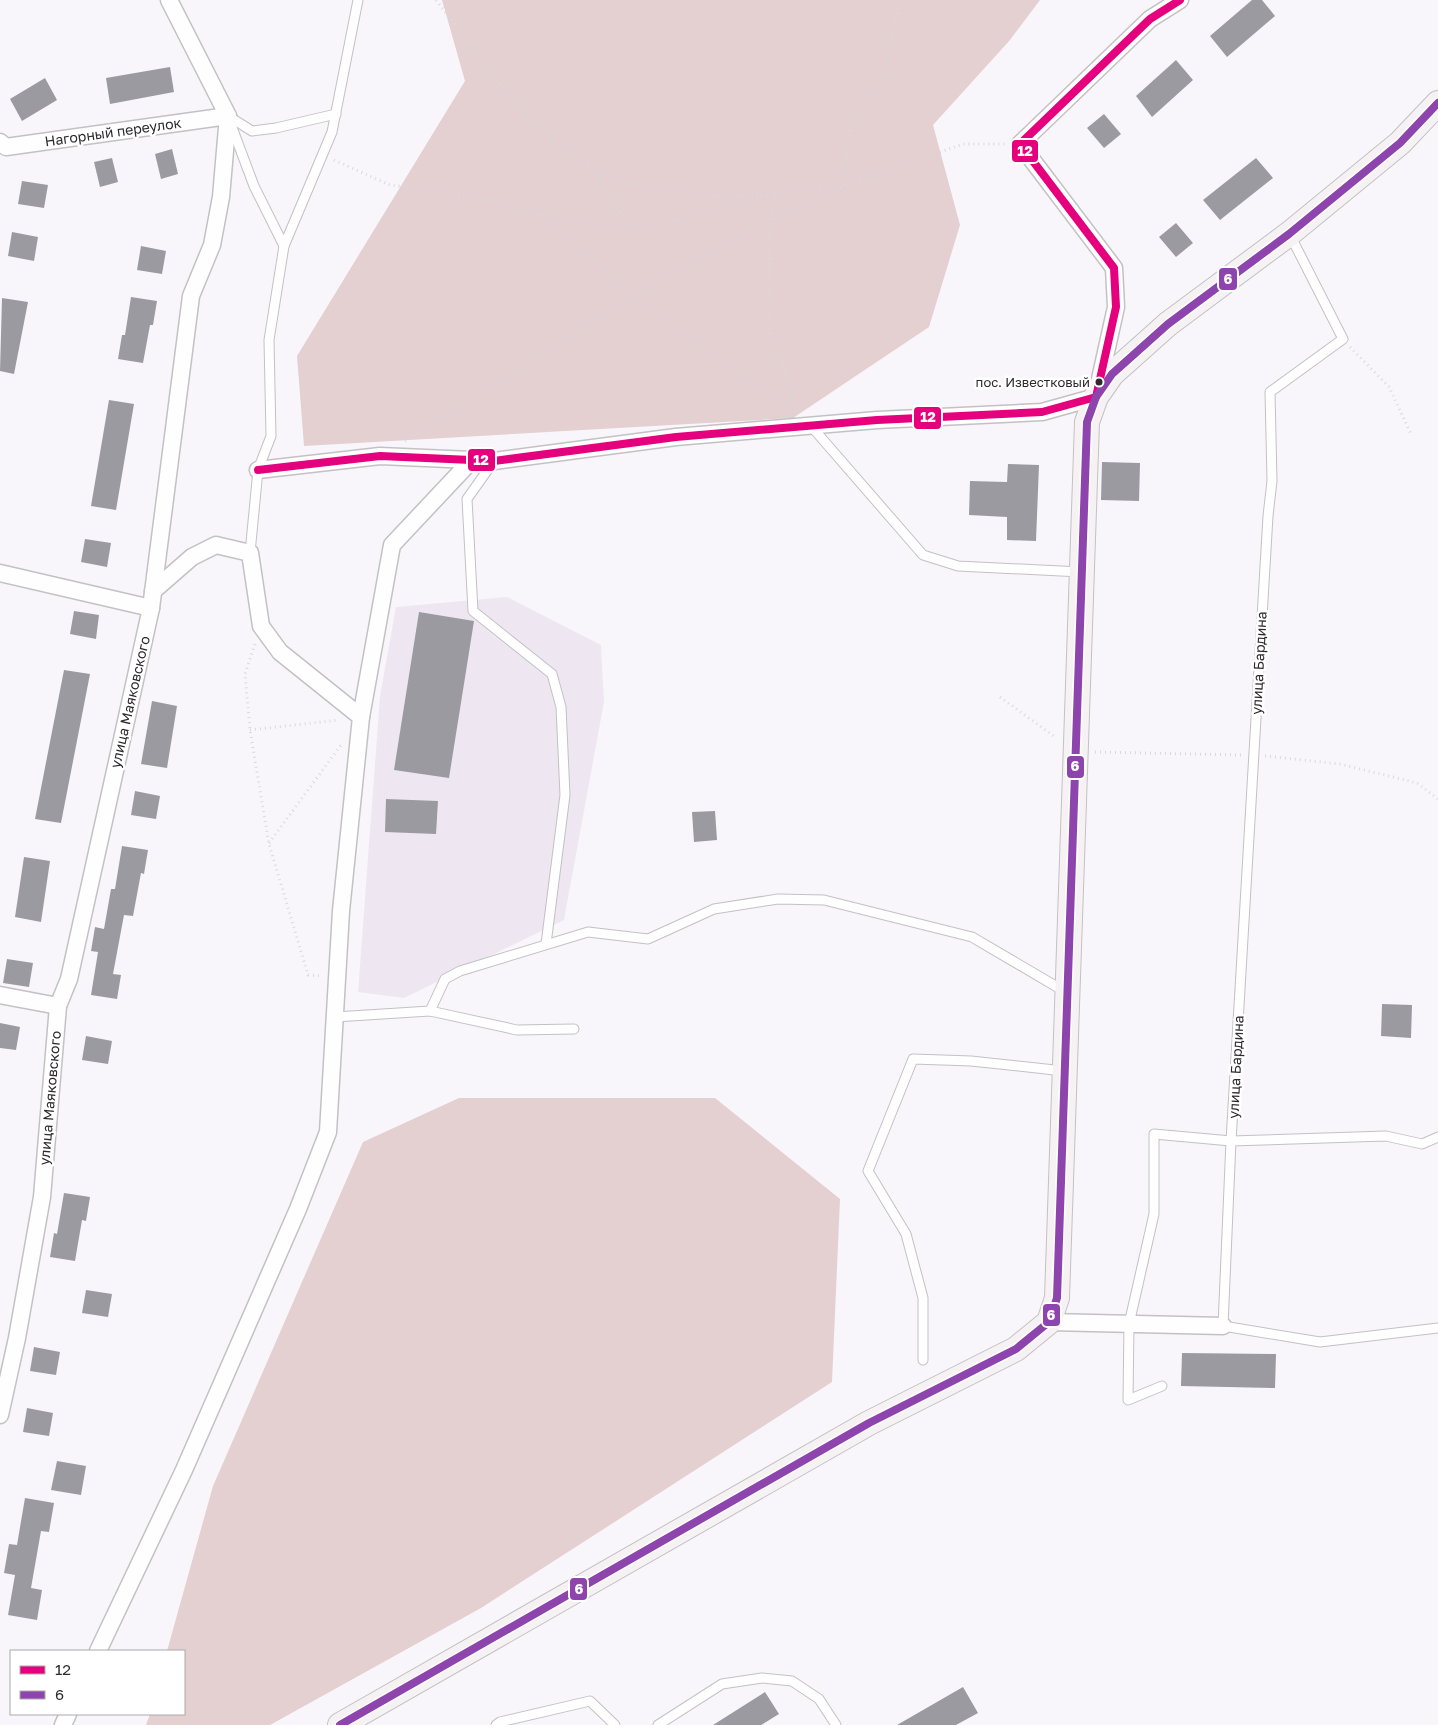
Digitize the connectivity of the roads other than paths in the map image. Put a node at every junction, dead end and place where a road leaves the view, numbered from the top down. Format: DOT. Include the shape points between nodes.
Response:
graph roads {
  1 [pos="168,0"];
  2 [pos="358,0"];
  3 [pos="1180,0"];
  4 [pos="1438,103"];
  5 [pos="336,114"];
  6 [pos="228,116"];
  7 [pos="2,148"];
  8 [pos="1289,234"];
  9 [pos="284,246"];
  10 [pos="1096,397"];
  11 [pos="811,426"];
  12 [pos="494,461"];
  13 [pos="470,462"];
  14 [pos="258,470"];
  15 [pos="250,552"];
  16 [pos="1082,572"];
  17 [pos="0,573"];
  18 [pos="153,591"];
  19 [pos="151,608"];
  20 [pos="362,717"];
  21 [pos="546,944"];
  22 [pos="1067,992"];
  23 [pos="0,995"];
  24 [pos="58,1006"];
  25 [pos="430,1011"];
  26 [pos="335,1017"];
  27 [pos="574,1029"];
  28 [pos="1064,1071"];
  29 [pos="1438,1137"];
  30 [pos="1232,1141"];
  31 [pos="1050,1322"];
  32 [pos="1129,1324"];
  33 [pos="1223,1326"];
  34 [pos="1438,1328"];
  35 [pos="923,1360"];
  36 [pos="1162,1386"];
  37 [pos="0,1416"];
  38 [pos="98,1650"];
  39 [pos="340,1725"];
  40 [pos="496,1725"];
  41 [pos="615,1725"];
  42 [pos="658,1725"];
  43 [pos="836,1725"];
  1 -- 6 [label="street"];
  2 -- 5 [label="lane"];
  3 -- 10 [label="street" via="1150,19 1020,144 1114,268 1116,307"];
  4 -- 8 [label="street" via="1400,144"];
  5 -- 6 [label="lane" via="276,128 252,130"];
  5 -- 9 [label="lane" via="332,132"];
  6 -- 7 [label="street, Нагорный переулок"];
  6 -- 9 [label="lane" via="254,186"];
  6 -- 18 [label="street, улица Маяковского" via="221,197 212,245 191,296"];
  8 -- 10 [label="street" via="1168,324 1112,374"];
  8 -- 30 [label="lane, улица Бардина" via="1342,339 1270,392 1272,481"];
  9 -- 14 [label="lane" via="269,340 271,436"];
  10 -- 11 [label="street" via="1042,412"];
  10 -- 16 [label="street" via="1087,422"];
  11 -- 12 [label="street" via="676,437"];
  11 -- 16 [label="lane" via="923,555 958,566"];
  12 -- 13 [label="street"];
  12 -- 21 [label="lane" via="467,499 473,611 552,674 561,708 565,795"];
  13 -- 14 [label="street" via="380,456"];
  13 -- 20 [label="street" via="392,545"];
  14 -- 15 [label="lane"];
  15 -- 18 [label="street" via="216,545 192,557"];
  15 -- 20 [label="street" via="261,626 280,652"];
  16 -- 22 [label="street"];
  17 -- 19 [label="street"];
  18 -- 19 [label="street, улица Маяковского"];
  19 -- 24 [label="street, улица Маяковского" via="68,979"];
  20 -- 26 [label="street" via="341,912"];
  21 -- 22 [label="lane" via="588,932 648,939 714,909 778,899 824,900 972,937"];
  21 -- 25 [label="lane" via="460,971 445,980"];
  22 -- 28 [label="street"];
  23 -- 24 [label="street"];
  24 -- 37 [label="street, улица Маяковского" via="42,1197"];
  25 -- 26 [label="lane"];
  25 -- 27 [label="lane" via="517,1030"];
  26 -- 38 [label="street" via="328,1132 298,1209 184,1470"];
  28 -- 31 [label="street" via="1057,1298"];
  28 -- 35 [label="lane" via="971,1061 913,1059 868,1171 906,1234 923,1298"];
  29 -- 30 [label="lane" via="1422,1144 1386,1136"];
  30 -- 32 [label="lane" via="1154,1134 1154,1214"];
  30 -- 33 [label="lane, улица Бардина"];
  31 -- 32 [label="street"];
  31 -- 39 [label="street" via="1016,1349 869,1423"];
  32 -- 33 [label="street"];
  32 -- 36 [label="lane" via="1128,1400"];
  33 -- 34 [label="lane" via="1320,1342"];
  40 -- 41 [label="lane" via="590,1701"];
  42 -- 43 [label="lane" via="722,1684 762,1678 792,1681 819,1698"];
}
